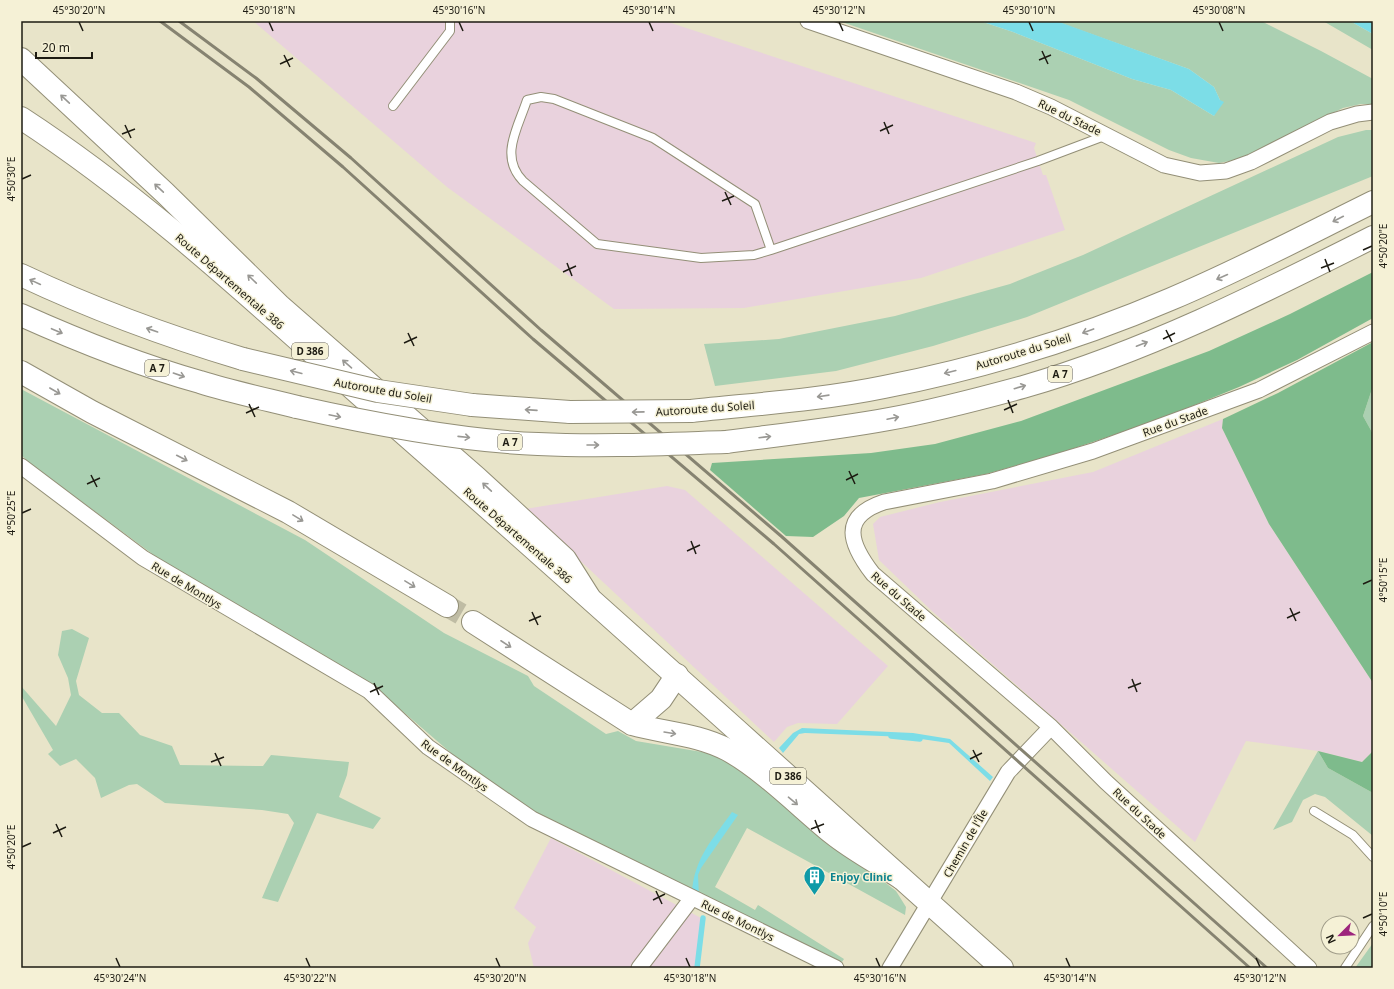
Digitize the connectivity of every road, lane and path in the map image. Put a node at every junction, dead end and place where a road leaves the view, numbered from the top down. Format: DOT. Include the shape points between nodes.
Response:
graph roads {
  1 [pos="450,21"];
  2 [pos="808,21"];
  3 [pos="21,59"];
  4 [pos="393,106"];
  5 [pos="1373,112"];
  6 [pos="21,118"];
  7 [pos="1107,135"];
  8 [pos="1373,202"];
  9 [pos="1373,237"];
  10 [pos="771,250"];
  11 [pos="21,275"];
  12 [pos="21,315"];
  13 [pos="1373,332"];
  14 [pos="21,372"];
  15 [pos="21,466"];
  16 [pos="589,597"];
  17 [pos="448,606"];
  18 [pos="473,622"];
  19 [pos="676,675"];
  20 [pos="632,724"];
  21 [pos="1051,727"];
  22 [pos="1314,811"];
  23 [pos="1373,857"];
  24 [pos="901,878"];
  25 [pos="692,898"];
  26 [pos="930,904"];
  27 [pos="1373,926"];
  28 [pos="638,968"];
  29 [pos="836,968"];
  30 [pos="890,968"];
  31 [pos="1002,968"];
  32 [pos="1309,968"];
  33 [pos="1345,968"];
  1 -- 4 [label="lane" via="450,31"];
  2 -- 7 [label="street, Rue du Stade" via="1016,92"];
  16 -- 3 [label="main road, one-way" via="565,559 477,478 280,306 165,193"];
  5 -- 7 [label="street, Rue du Stade" via="1330,122 1226,171 1200,173 1164,164"];
  6 -- 16 [label="main road, Route Départementale 386 / D 386" via="64,146 148,210"];
  7 -- 10 [label="lane" via="1038,161"];
  8 -- 11 [label="main road, Autoroute du Soleil, one-way, bridge" via="1170,300 1015,355 884,387 790,401 691,411 570,412 472,405 378,391 243,359 186,342 74,300"];
  12 -- 9 [label="main road, A 7, one-way, bridge" via="107,350 200,382 354,420 454,436 537,444 644,445 726,442 890,419 960,404 1024,386 1092,364 1180,330"];
  10 -- 10 [label="lane" via="754,255 701,258 597,244 515,173 510,155 527,100 541,97 554,99 653,138 755,204"];
  13 -- 21 [label="street, Rue du Stade" via="1259,390 1093,451 992,481 884,502 869,507 859,517 852,528 854,545 873,574"];
  14 -- 17 [label="main road, one-way" via="92,412 288,512"];
  15 -- 25 [label="street, Rue de Montlys" via="143,558 369,691 428,747 532,819"];
  16 -- 19 [label="main road, Route Départementale 386 / D 386"];
  18 -- 20 [label="main road, one-way"];
  19 -- 20 [label="main road" via="661,699"];
  19 -- 24 [label="main road, Route Départementale 386 / D 386"];
  20 -- 24 [label="main road, one-way" via="699,738 728,750 756,769 834,835"];
  21 -- 26 [label="street, Chemin de l'Île" via="1008,772"];
  21 -- 32 [label="street, Rue du Stade" via="1106,782"];
  22 -- 23 [label="lane" via="1353,835"];
  24 -- 26 [label="main road, Route Départementale 386 / D 386"];
  25 -- 28 [label="street"];
  25 -- 29 [label="street, Rue de Montlys"];
  26 -- 30 [label="street, Chemin de l'Île"];
  26 -- 31 [label="main road, Route Départementale 386 / D 386"];
  27 -- 33 [label="lane"];
}
